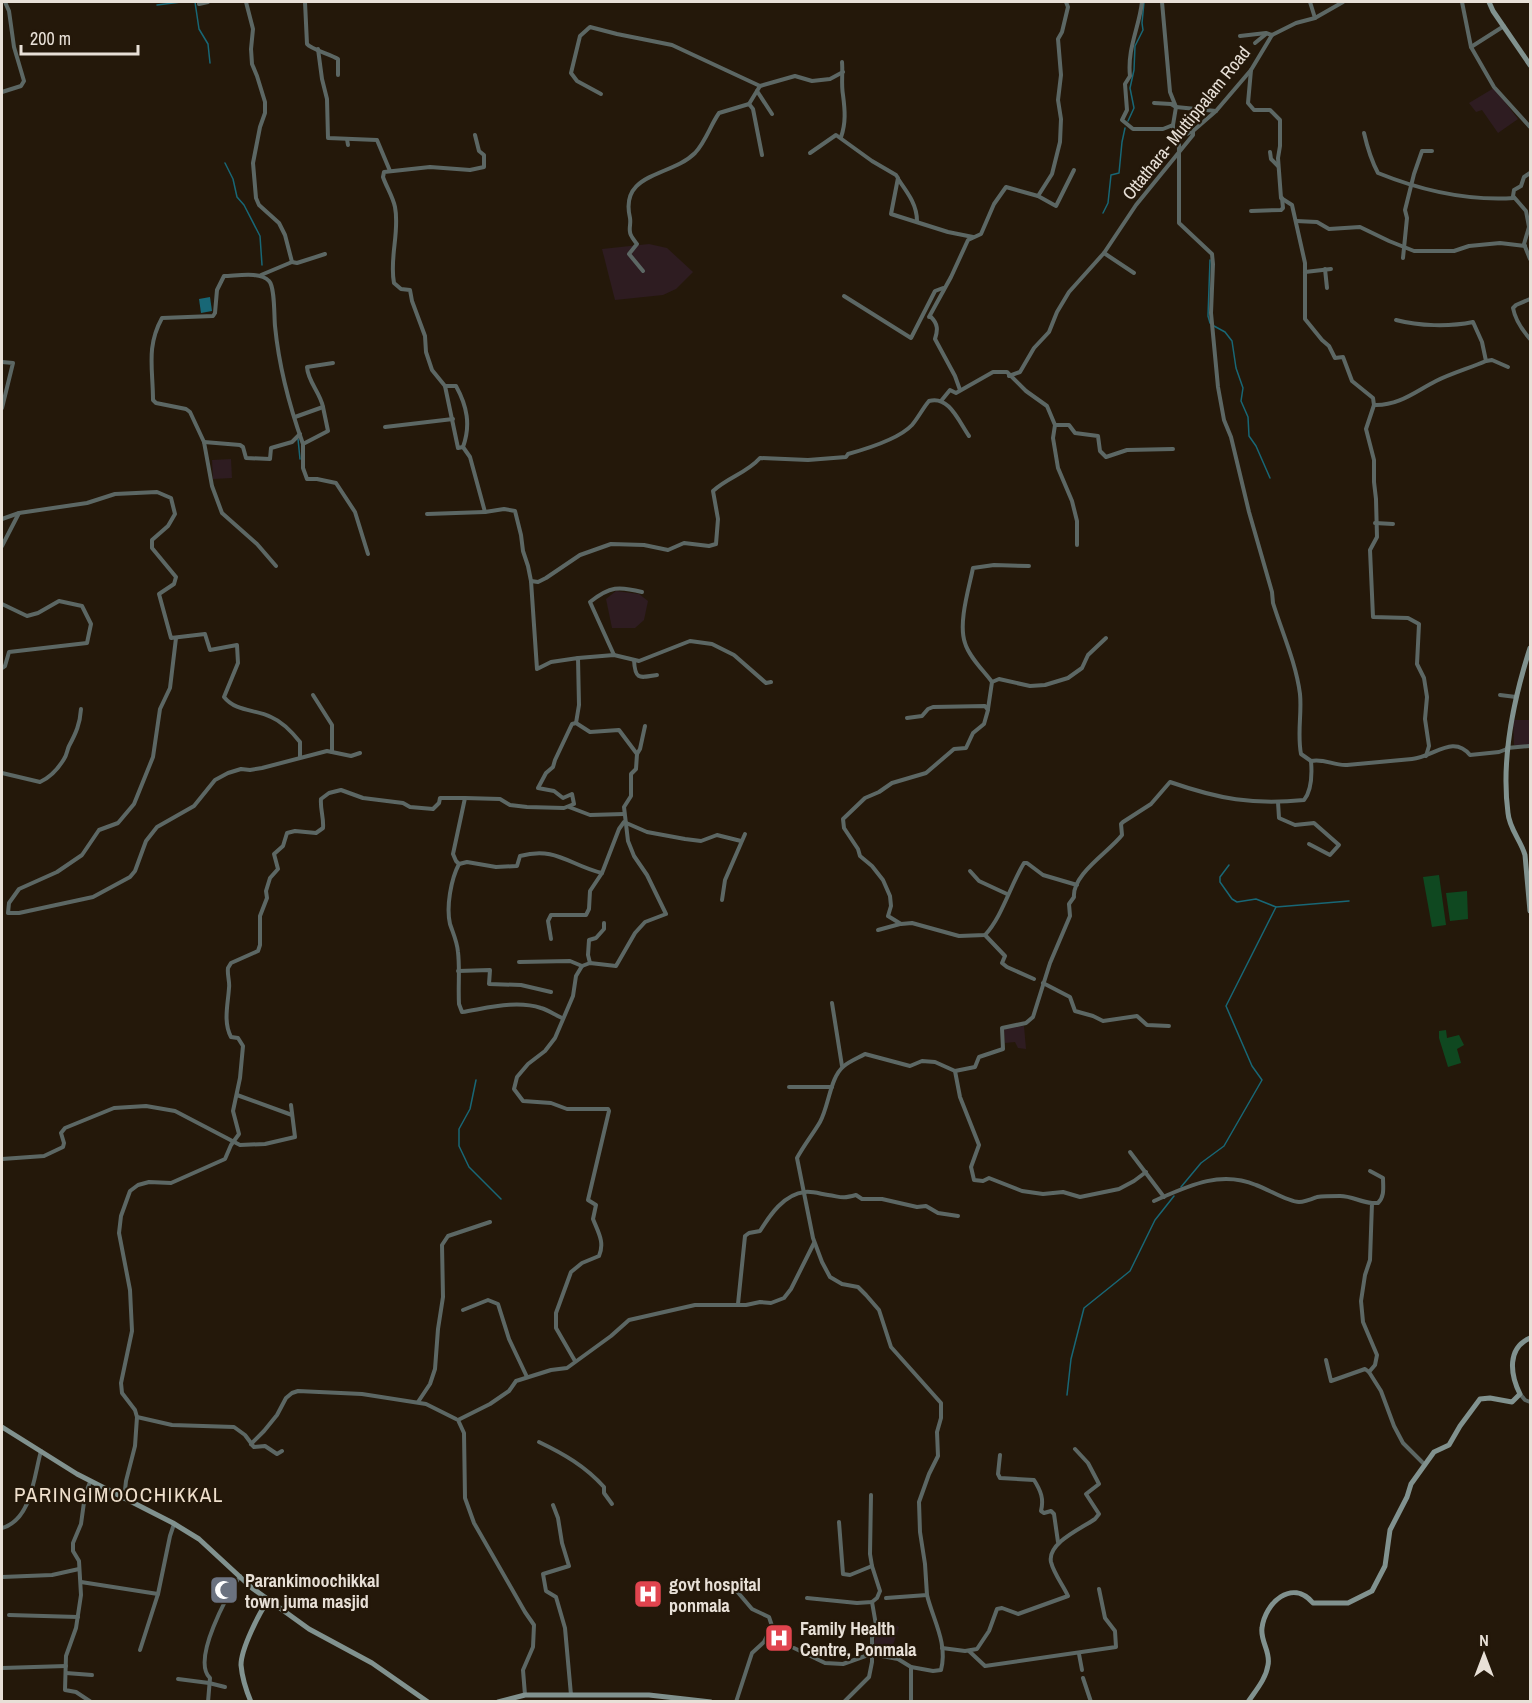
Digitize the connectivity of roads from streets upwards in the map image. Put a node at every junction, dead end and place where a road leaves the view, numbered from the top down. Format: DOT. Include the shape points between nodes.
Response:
graph roads {
  1 [pos="4,2"];
  2 [pos="208,2"];
  3 [pos="246,2"];
  4 [pos="305,2"];
  5 [pos="1066,2"];
  6 [pos="1142,2"];
  7 [pos="1162,2"];
  8 [pos="1310,2"];
  9 [pos="1343,2"];
  10 [pos="1462,2"];
  11 [pos="1489,2"];
  12 [pos="199,4"];
  13 [pos="1293,16"];
  14 [pos="1315,18"];
  15 [pos="1296,23"];
  16 [pos="1504,26"];
  17 [pos="1269,34"];
  18 [pos="1240,36"];
  19 [pos="1255,43"];
  20 [pos="1471,47"];
  21 [pos="318,49"];
  22 [pos="842,62"];
  23 [pos="1530,65"];
  24 [pos="1251,70"];
  25 [pos="843,72"];
  26 [pos="338,75"];
  27 [pos="760,86"];
  28 [pos="757,91"];
  29 [pos="2,92"];
  30 [pos="601,94"];
  31 [pos="1154,103"];
  32 [pos="749,104"];
  33 [pos="1176,107"];
  34 [pos="1216,111"];
  35 [pos="772,114"];
  36 [pos="1173,125"];
  37 [pos="1530,127"];
  38 [pos="1194,131"];
  39 [pos="1364,132"];
  40 [pos="1179,133"];
  41 [pos="475,135"];
  42 [pos="841,137"];
  43 [pos="347,139"];
  44 [pos="348,145"];
  45 [pos="1180,151"];
  46 [pos="1432,151"];
  47 [pos="1270,152"];
  48 [pos="810,153"];
  49 [pos="762,155"];
  50 [pos="1279,166"];
  51 [pos="1074,170"];
  52 [pos="390,171"];
  53 [pos="1530,173"];
  54 [pos="898,178"];
  55 [pos="1413,185"];
  56 [pos="1038,196"];
  57 [pos="1281,198"];
  58 [pos="1514,198"];
  59 [pos="1251,211"];
  60 [pos="917,221"];
  61 [pos="1296,221"];
  62 [pos="975,238"];
  63 [pos="1525,246"];
  64 [pos="1405,247"];
  65 [pos="1104,253"];
  66 [pos="325,254"];
  67 [pos="1403,258"];
  68 [pos="1530,260"];
  69 [pos="292,262"];
  70 [pos="1325,269"];
  71 [pos="1331,269"];
  72 [pos="643,271"];
  73 [pos="1305,272"];
  74 [pos="1134,273"];
  75 [pos="261,275"];
  76 [pos="943,288"];
  77 [pos="1327,288"];
  78 [pos="844,296"];
  79 [pos="1530,299"];
  80 [pos="1396,320"];
  81 [pos="1530,339"];
  82 [pos="1486,361"];
  83 [pos="2,362"];
  84 [pos="333,363"];
  85 [pos="1508,367"];
  86 [pos="1009,376"];
  87 [pos="446,386"];
  88 [pos="960,390"];
  89 [pos="941,400"];
  90 [pos="1374,405"];
  91 [pos="2,408"];
  92 [pos="323,408"];
  93 [pos="295,417"];
  94 [pos="453,419"];
  95 [pos="1055,425"];
  96 [pos="385,428"];
  97 [pos="300,434"];
  98 [pos="969,436"];
  99 [pos="204,442"];
  100 [pos="303,444"];
  101 [pos="464,447"];
  102 [pos="1173,449"];
  103 [pos="485,512"];
  104 [pos="19,513"];
  105 [pos="427,514"];
  106 [pos="2,519"];
  107 [pos="1375,523"];
  108 [pos="1393,524"];
  109 [pos="1077,545"];
  110 [pos="2,546"];
  111 [pos="368,554"];
  112 [pos="276,566"];
  113 [pos="1029,566"];
  114 [pos="531,581"];
  115 [pos="642,592"];
  116 [pos="2,604"];
  117 [pos="176,638"];
  118 [pos="1106,638"];
  119 [pos="1530,648"];
  120 [pos="614,655"];
  121 [pos="578,658"];
  122 [pos="634,660"];
  123 [pos="2,668"];
  124 [pos="657,675"];
  125 [pos="771,682"];
  126 [pos="992,682"];
  127 [pos="313,694"];
  128 [pos="1500,695"];
  129 [pos="1517,697"];
  130 [pos="81,709"];
  131 [pos="988,710"];
  132 [pos="907,718"];
  133 [pos="576,723"];
  134 [pos="645,726"];
  135 [pos="1530,746"];
  136 [pos="1507,748"];
  137 [pos="332,752"];
  138 [pos="360,753"];
  139 [pos="637,754"];
  140 [pos="1426,756"];
  141 [pos="300,757"];
  142 [pos="1311,761"];
  143 [pos="2,773"];
  144 [pos="465,798"];
  145 [pos="1278,802"];
  146 [pos="568,806"];
  147 [pos="624,814"];
  148 [pos="624,822"];
  149 [pos="745,834"];
  150 [pos="741,841"];
  151 [pos="1309,844"];
  152 [pos="459,864"];
  153 [pos="970,871"];
  154 [pos="602,873"];
  155 [pos="1077,885"];
  156 [pos="1007,894"];
  157 [pos="722,900"];
  158 [pos="1530,911"];
  159 [pos="2,913"];
  160 [pos="8,914"];
  161 [pos="604,923"];
  162 [pos="903,923"];
  163 [pos="878,930"];
  164 [pos="985,935"];
  165 [pos="551,939"];
  166 [pos="519,962"];
  167 [pos="590,963"];
  168 [pos="582,966"];
  169 [pos="458,970"];
  170 [pos="1034,979"];
  171 [pos="1043,983"];
  172 [pos="551,992"];
  173 [pos="832,1003"];
  174 [pos="562,1018"];
  175 [pos="1169,1026"];
  176 [pos="842,1066"];
  177 [pos="955,1071"];
  178 [pos="789,1087"];
  179 [pos="832,1087"];
  180 [pos="237,1095"];
  181 [pos="291,1105"];
  182 [pos="292,1114"];
  183 [pos="233,1142"];
  184 [pos="1130,1152"];
  185 [pos="2,1159"];
  186 [pos="1370,1171"];
  187 [pos="1146,1172"];
  188 [pos="803,1192"];
  189 [pos="1164,1197"];
  190 [pos="1154,1201"];
  191 [pos="1372,1203"];
  192 [pos="958,1216"];
  193 [pos="490,1222"];
  194 [pos="815,1243"];
  195 [pos="738,1304"];
  196 [pos="463,1310"];
  197 [pos="1527,1339"];
  198 [pos="1326,1360"];
  199 [pos="575,1361"];
  200 [pos="1370,1372"];
  201 [pos="526,1377"];
  202 [pos="1520,1394"];
  203 [pos="418,1402"];
  204 [pos="1530,1402"];
  205 [pos="137,1417"];
  206 [pos="456,1419"];
  207 [pos="2,1427"];
  208 [pos="539,1442"];
  209 [pos="251,1444"];
  210 [pos="1076,1449"];
  211 [pos="282,1450"];
  212 [pos="41,1451"];
  213 [pos="1000,1455"];
  214 [pos="1424,1464"];
  215 [pos="90,1482"];
  216 [pos="871,1495"];
  217 [pos="124,1500"];
  218 [pos="612,1503"];
  219 [pos="553,1505"];
  220 [pos="839,1522"];
  221 [pos="174,1524"];
  222 [pos="2,1528"];
  223 [pos="1058,1542"];
  224 [pos="872,1566"];
  225 [pos="79,1569"];
  226 [pos="240,1576"];
  227 [pos="2,1577"];
  228 [pos="81,1582"];
  229 [pos="735,1582"];
  230 [pos="1099,1589"];
  231 [pos="158,1594"];
  232 [pos="927,1595"];
  233 [pos="807,1598"];
  234 [pos="886,1598"];
  235 [pos="269,1599"];
  236 [pos="872,1602"];
  237 [pos="9,1615"];
  238 [pos="78,1617"];
  239 [pos="794,1648"];
  240 [pos="942,1648"];
  241 [pos="140,1650"];
  242 [pos="968,1651"];
  243 [pos="872,1654"];
  244 [pos="1080,1654"];
  245 [pos="66,1666"];
  246 [pos="911,1667"];
  247 [pos="2,1668"];
  248 [pos="1082,1670"];
  249 [pos="66,1673"];
  250 [pos="92,1675"];
  251 [pos="1083,1678"];
  252 [pos="178,1679"];
  253 [pos="209,1683"];
  254 [pos="225,1687"];
  255 [pos="525,1695"];
  256 [pos="571,1695"];
  257 [pos="91,1701"];
  258 [pos="208,1701"];
  259 [pos="251,1701"];
  260 [pos="428,1701"];
  261 [pos="498,1701"];
  262 [pos="711,1701"];
  263 [pos="736,1701"];
  264 [pos="844,1701"];
  265 [pos="911,1701"];
  266 [pos="1090,1701"];
  267 [pos="1248,1701"];
  1 -- 29 [label="street" via="24,81 21,86"];
  2 -- 12 [label="street"];
  3 -- 69 [label="street" via="253,30 252,64 265,102 253,162 256,198 279,223"];
  4 -- 21 [label="street" via="307,44"];
  5 -- 56 [label="street" via="1068,7 1058,39 1062,75 1058,100 1060,142 1052,174"];
  6 -- 36 [label="street" via="1128,60 1127,110 1122,120 1132,129 1163,129"];
  7 -- 33 [label="street" via="1170,92"];
  8 -- 14 [label="street"];
  9 -- 14 [label="street, Ottathara- Muttippalam Road"];
  10 -- 20 [label="street"];
  11 -- 16 [label="street"];
  13 -- 15 [label="street"];
  14 -- 15 [label="street, Ottathara- Muttippalam Road"];
  15 -- 17 [label="street, Ottathara- Muttippalam Road"];
  16 -- 20 [label="street"];
  16 -- 23 [label="street"];
  17 -- 18 [label="street"];
  17 -- 19 [label="street"];
  17 -- 24 [label="street, Ottathara- Muttippalam Road"];
  20 -- 37 [label="street" via="1494,87"];
  21 -- 26 [label="street" via="338,59"];
  21 -- 43 [label="street" via="327,99 328,138"];
  22 -- 25 [label="street"];
  24 -- 34 [label="street, Ottathara- Muttippalam Road"];
  24 -- 50 [label="street" via="1250,107 1270,110 1280,120"];
  25 -- 27 [label="street" via="830,79 812,81 795,76"];
  25 -- 42 [label="street" via="845,105"];
  27 -- 28 [label="street"];
  27 -- 30 [label="street" via="672,45 590,27 580,36 572,73 577,81"];
  28 -- 32 [label="street"];
  28 -- 35 [label="street"];
  31 -- 33 [label="street"];
  32 -- 49 [label="street"];
  32 -- 72 [label="street" via="719,113 694,153 635,186 628,209 630,233 637,244 629,254"];
  33 -- 34 [label="street"];
  33 -- 36 [label="street"];
  34 -- 38 [label="street, Ottathara- Muttippalam Road"];
  36 -- 40 [label="street"];
  38 -- 40 [label="street"];
  38 -- 45 [label="street, Ottathara- Muttippalam Road"];
  39 -- 55 [label="street" via="1378,173"];
  40 -- 45 [label="street"];
  41 -- 52 [label="street" via="484,155 484,167"];
  42 -- 48 [label="street" via="836,135"];
  42 -- 54 [label="street"];
  43 -- 44 [label="street"];
  43 -- 52 [label="street" via="377,140"];
  45 -- 65 [label="street, Ottathara- Muttippalam Road"];
  45 -- 142 [label="street" via="1179,223 1212,254 1213,347 1224,420 1300,695 1301,754"];
  46 -- 55 [label="street" via="1422,152"];
  47 -- 50 [label="street"];
  50 -- 57 [label="street"];
  51 -- 56 [label="street" via="1056,206"];
  52 -- 87 [label="street" via="384,172 383,177 394,206 393,283 410,290 432,370"];
  53 -- 58 [label="street" via="1514,190"];
  54 -- 60 [label="street" via="917,211"];
  54 -- 60 [label="street" via="891,214"];
  55 -- 58 [label="street" via="1463,196"];
  55 -- 64 [label="street" via="1405,210"];
  56 -- 62 [label="street" via="1006,187 981,234"];
  57 -- 59 [label="street" via="1281,210"];
  57 -- 61 [label="street" via="1292,205"];
  58 -- 63 [label="street" via="1526,211 1529,227"];
  60 -- 62 [label="street"];
  61 -- 64 [label="street" via="1317,222 1329,229 1360,227"];
  61 -- 73 [label="street"];
  62 -- 76 [label="street" via="968,240"];
  63 -- 64 [label="street" via="1500,243 1454,250"];
  63 -- 68 [label="street"];
  64 -- 67 [label="street"];
  65 -- 74 [label="street"];
  65 -- 86 [label="street, Ottathara- Muttippalam Road" via="1070,292 1020,372"];
  66 -- 69 [label="street"];
  69 -- 75 [label="street"];
  70 -- 71 [label="street"];
  70 -- 73 [label="street"];
  70 -- 77 [label="street"];
  73 -- 90 [label="street" via="1305,319 1335,358 1343,357 1352,381 1373,398"];
  75 -- 93 [label="street" via="270,281 274,291 278,356"];
  75 -- 99 [label="street" via="224,276 217,290 213,316 162,318 155,331 150,357 153,400 190,412"];
  76 -- 78 [label="street" via="935,291 911,338"];
  76 -- 88 [label="street" via="928,317 935,321 935,339"];
  79 -- 81 [label="street" via="1513,308"];
  80 -- 82 [label="street" via="1473,322"];
  82 -- 85 [label="street"];
  82 -- 90 [label="street" via="1437,380 1407,398"];
  83 -- 91 [label="street" via="13,363"];
  84 -- 92 [label="street" via="306,369"];
  86 -- 89 [label="street" via="1007,372 993,372 956,393 950,390"];
  86 -- 95 [label="street" via="1047,406"];
  87 -- 94 [label="street"];
  87 -- 101 [label="street" via="456,386 466,410 468,432"];
  89 -- 98 [label="street"];
  89 -- 114 [label="street" via="929,401 904,431 846,457 760,458 744,473 729,478 713,491 718,519 716,544 684,543 668,550 644,544 611,544 580,555 538,582"];
  90 -- 107 [label="street" via="1366,429 1374,460"];
  92 -- 93 [label="street"];
  92 -- 100 [label="street" via="328,431"];
  93 -- 97 [label="street"];
  94 -- 96 [label="street"];
  94 -- 101 [label="street" via="458,448"];
  95 -- 102 [label="street" via="1069,425 1075,433 1098,436 1100,451 1106,457 1127,450"];
  95 -- 109 [label="street" via="1058,468 1077,521"];
  97 -- 99 [label="street" via="292,442 272,448 270,459 246,458 240,445"];
  97 -- 100 [label="street"];
  99 -- 112 [label="street" via="212,486 222,513"];
  100 -- 111 [label="street" via="307,479 336,483 355,512"];
  101 -- 103 [label="street"];
  103 -- 105 [label="street"];
  103 -- 114 [label="street" via="515,511"];
  104 -- 106 [label="street"];
  104 -- 110 [label="street"];
  104 -- 117 [label="street" via="87,504 116,494 156,492 171,498 175,514 152,540 152,548 176,577 174,584 159,594 171,638"];
  107 -- 108 [label="street"];
  107 -- 140 [label="street" via="1377,537 1370,550 1373,617 1408,618 1419,624 1417,664 1427,697"];
  113 -- 126 [label="street" via="973,568 963,634 965,645"];
  114 -- 121 [label="street" via="537,669 551,662"];
  115 -- 120 [label="street" via="619,586 590,602"];
  116 -- 123 [label="street" via="27,616 59,601 82,606 91,624 87,643 9,652"];
  117 -- 141 [label="street" via="205,634 210,650 237,645 238,663 224,697 231,706 271,717 290,730 300,742"];
  117 -- 160 [label="street" via="170,688 160,709 153,758 134,804 118,823 99,830 82,855 57,872 19,889 9,903"];
  118 -- 126 [label="street" via="1088,655 1082,668 1068,678 1030,686 999,679"];
  119 -- 129 [label="street"];
  120 -- 121 [label="street"];
  120 -- 122 [label="street"];
  121 -- 133 [label="street"];
  122 -- 124 [label="street" via="637,675"];
  122 -- 125 [label="street" via="690,641 712,644 734,655 766,683"];
  126 -- 131 [label="street"];
  127 -- 137 [label="street" via="332,724"];
  128 -- 129 [label="street"];
  129 -- 136 [label="street"];
  130 -- 143 [label="street" via="75,738 53,775 40,782"];
  131 -- 132 [label="street" via="985,706 933,707 922,716"];
  131 -- 162 [label="street" via="984,724 966,748 954,749 926,774 892,783 865,798 843,819 860,856 883,880 890,896 888,916"];
  133 -- 139 [label="street" via="590,732 619,730"];
  133 -- 146 [label="street" via="572,724 554,767 538,788 554,791 563,798 572,794 574,804"];
  134 -- 139 [label="street"];
  135 -- 136 [label="street"];
  136 -- 140 [label="street" via="1470,755 1459,746"];
  136 -- 158 [label="street" via="1508,813 1525,855"];
  137 -- 138 [label="street" via="351,756"];
  137 -- 141 [label="street"];
  139 -- 147 [label="street" via="636,769 631,774 631,796"];
  140 -- 142 [label="street" via="1346,765"];
  141 -- 160 [label="street" via="262,768 241,769 215,780 194,806 157,827 135,871 103,893"];
  142 -- 145 [label="street" via="1311,778 1304,800"];
  144 -- 146 [label="street" via="500,799 520,807"];
  144 -- 152 [label="street" via="453,854"];
  144 -- 180 [label="street" via="440,798 434,810 363,798 341,790 321,799 324,820 316,833 287,833 283,846 274,854 278,869 266,891 258,951 228,968 228,1032 243,1046"];
  145 -- 151 [label="street" via="1280,818 1294,825 1314,823 1339,845 1330,855"];
  145 -- 155 [label="street" via="1238,801 1170,782 1150,804 1121,825 1122,835 1088,867"];
  146 -- 147 [label="street" via="590,815"];
  147 -- 148 [label="street"];
  148 -- 150 [label="street" via="647,832 684,839 701,841 717,835"];
  148 -- 154 [label="street"];
  148 -- 167 [label="street" via="634,856 666,914 645,922 616,966"];
  149 -- 150 [label="street"];
  150 -- 157 [label="street" via="724,880"];
  152 -- 154 [label="street" via="517,866 520,856 548,853"];
  152 -- 169 [label="street" via="448,896"];
  153 -- 156 [label="street" via="979,881"];
  154 -- 165 [label="street" via="590,891 586,915 549,917"];
  155 -- 156 [label="street" via="1043,875 1024,863"];
  155 -- 171 [label="street" via="1069,904 1070,916"];
  156 -- 164 [label="street" via="998,918"];
  159 -- 160 [label="street"];
  161 -- 167 [label="street" via="604,929 590,940"];
  162 -- 163 [label="street"];
  162 -- 164 [label="street" via="959,936"];
  164 -- 170 [label="street" via="1005,956 1002,963 1006,967"];
  166 -- 168 [label="street" via="570,961"];
  167 -- 168 [label="street"];
  168 -- 174 [label="street"];
  169 -- 172 [label="street" via="490,970 489,984 521,985"];
  169 -- 174 [label="street" via="462,1012 488,1006 525,1005 543,1008"];
  171 -- 175 [label="street" via="1070,998 1075,1011 1103,1021 1137,1016 1147,1025"];
  171 -- 177 [label="street" via="1033,1017 1026,1023 1002,1028 1003,1049 979,1057 975,1067"];
  173 -- 176 [label="street"];
  174 -- 199 [label="street" via="555,1038 517,1077 514,1089 523,1101 609,1111 588,1200 596,1205 593,1219 602,1249 599,1256 572,1272 556,1313 556,1328"];
  176 -- 177 [label="street" via="865,1054 910,1066 922,1061 935,1062"];
  176 -- 179 [label="street"];
  177 -- 187 [label="street" via="960,1097 979,1145 971,1167 974,1180 989,1178 1022,1191 1063,1192 1080,1197 1119,1189"];
  178 -- 179 [label="street"];
  179 -- 188 [label="street" via="820,1122 797,1158"];
  180 -- 182 [label="street"];
  180 -- 183 [label="street" via="233,1111 239,1134"];
  181 -- 182 [label="street"];
  182 -- 183 [label="street" via="295,1137 265,1144"];
  183 -- 185 [label="street" via="175,1111 130,1106 114,1108 65,1128 61,1133 63,1147 44,1156"];
  183 -- 205 [label="street" via="225,1159 171,1183 138,1185 126,1201 119,1233 130,1290 132,1331 121,1383 122,1393"];
  184 -- 187 [label="street"];
  186 -- 191 [label="street" via="1383,1178 1384,1193 1378,1203"];
  187 -- 189 [label="street"];
  188 -- 192 [label="street" via="843,1199 856,1195 862,1199 882,1199"];
  188 -- 194 [label="street"];
  188 -- 195 [label="street" via="775,1209 760,1232 745,1236"];
  189 -- 190 [label="street"];
  189 -- 191 [label="street" via="1202,1181 1224,1178 1256,1184 1299,1202 1339,1196"];
  191 -- 200 [label="street" via="1370,1260 1361,1301 1363,1322 1377,1355"];
  193 -- 203 [label="street" via="448,1236 442,1245 443,1297 435,1369"];
  194 -- 195 [label="street" via="784,1298 771,1304"];
  194 -- 232 [label="street" via="830,1276 842,1284 858,1287 879,1310 891,1347 941,1403 936,1432 938,1456 919,1502"];
  195 -- 199 [label="street" via="695,1305 629,1320"];
  196 -- 201 [label="street" via="488,1300 498,1304"];
  197 -- 202 [label="street" via="1516,1350 1512,1365"];
  198 -- 200 [label="street" via="1331,1381 1365,1369"];
  199 -- 201 [label="street" via="567,1368"];
  200 -- 214 [label="street" via="1403,1443"];
  201 -- 255 [label="street" via="490,1404 458,1420 464,1433 468,1507 534,1625 534,1647 523,1670"];
  202 -- 204 [label="street"];
  202 -- 214 [label="street" via="1512,1402 1480,1399 1449,1445 1434,1452"];
  203 -- 206 [label="street"];
  203 -- 209 [label="street" via="345,1392 292,1393"];
  205 -- 209 [label="street" via="172,1425 234,1427"];
  205 -- 217 [label="street"];
  207 -- 212 [label="street"];
  208 -- 218 [label="street" via="589,1470 604,1486"];
  209 -- 211 [label="street" via="265,1446 277,1454"];
  210 -- 223 [label="street" via="1099,1484 1086,1494 1099,1514"];
  212 -- 215 [label="street"];
  212 -- 222 [label="street" via="27,1501 16,1519"];
  213 -- 223 [label="street" via="1000,1478 1034,1480 1043,1503 1041,1511 1054,1514"];
  214 -- 267 [label="street" via="1390,1530 1385,1566 1372,1591 1337,1604 1313,1603 1299,1593 1291,1593 1268,1607 1261,1630 1269,1663"];
  215 -- 217 [label="street"];
  215 -- 225 [label="street" via="74,1543"];
  216 -- 224 [label="street"];
  217 -- 221 [label="street"];
  219 -- 256 [label="street" via="569,1566 543,1574 546,1591 556,1597 565,1628"];
  220 -- 224 [label="street" via="843,1574"];
  221 -- 226 [label="street" via="199,1539"];
  221 -- 231 [label="street"];
  223 -- 242 [label="street" via="1051,1561 1068,1596 1018,1614 998,1610 984,1642"];
  224 -- 236 [label="street" via="880,1591"];
  225 -- 227 [label="street" via="52,1575"];
  225 -- 228 [label="street"];
  226 -- 235 [label="street"];
  226 -- 253 [label="street" via="209,1637 204,1667"];
  228 -- 231 [label="street"];
  228 -- 238 [label="street"];
  229 -- 263 [label="street" via="735,1589 752,1609 769,1617 772,1626 764,1642 752,1653"];
  230 -- 244 [label="street" via="1106,1618 1115,1631 1116,1647"];
  231 -- 241 [label="street"];
  232 -- 234 [label="street"];
  232 -- 240 [label="street"];
  233 -- 236 [label="street"];
  235 -- 259 [label="street" via="255,1622 241,1662"];
  235 -- 260 [label="street" via="309,1629 372,1663"];
  236 -- 243 [label="street" via="876,1625"];
  237 -- 238 [label="street"];
  238 -- 245 [label="street"];
  239 -- 243 [label="street" via="825,1663 843,1664"];
  240 -- 242 [label="street"];
  240 -- 246 [label="street" via="941,1670"];
  242 -- 244 [label="street" via="985,1666"];
  243 -- 246 [label="street" via="898,1659"];
  243 -- 264 [label="street" via="869,1677"];
  244 -- 248 [label="street"];
  245 -- 247 [label="street"];
  245 -- 249 [label="street"];
  246 -- 265 [label="street"];
  249 -- 250 [label="street"];
  249 -- 257 [label="street" via="65,1690"];
  251 -- 266 [label="street"];
  252 -- 253 [label="street"];
  253 -- 254 [label="street"];
  253 -- 258 [label="street"];
  255 -- 256 [label="street"];
  255 -- 261 [label="street"];
  256 -- 262 [label="street" via="650,1695"];
}
